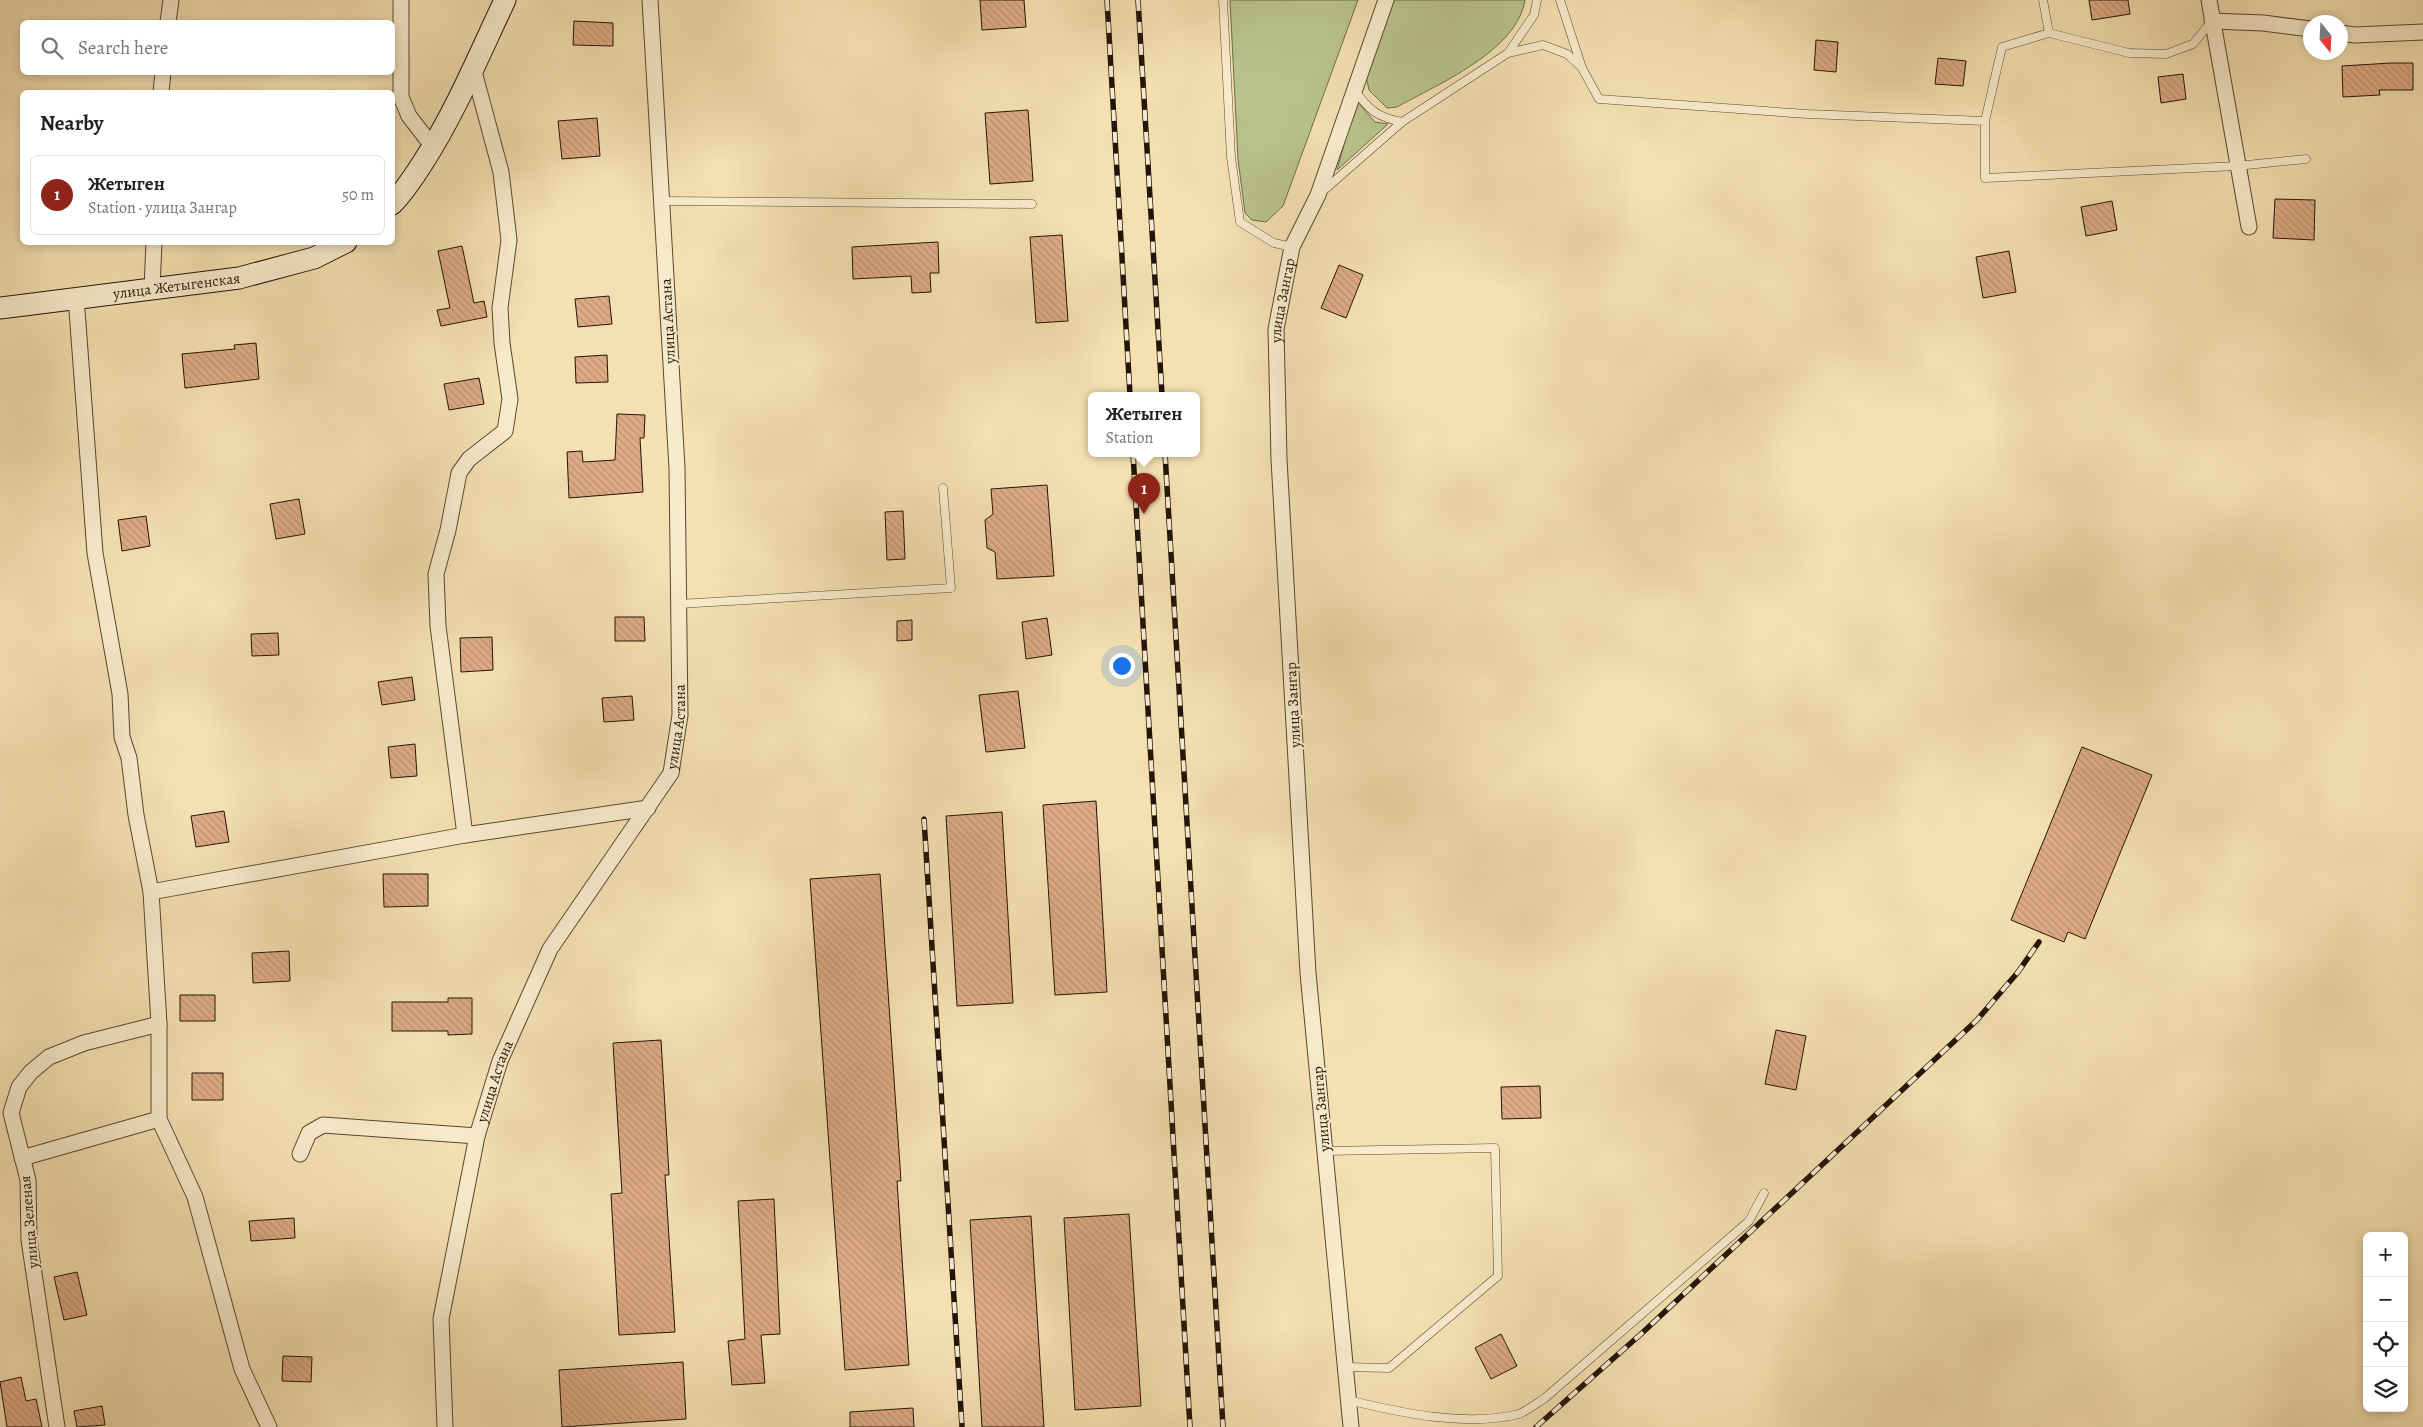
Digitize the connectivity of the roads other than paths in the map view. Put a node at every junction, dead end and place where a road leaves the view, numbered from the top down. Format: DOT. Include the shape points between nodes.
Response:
graph roads {
  1 [pos="171,0"];
  2 [pos="401,0"];
  3 [pos="505,0"];
  4 [pos="650,0"];
  5 [pos="1223,0"];
  6 [pos="1386,0"];
  7 [pos="1537,0"];
  8 [pos="1560,0"];
  9 [pos="2043,0"];
  10 [pos="2209,0"];
  11 [pos="168,20"];
  12 [pos="2212,21"];
  13 [pos="2303,28"];
  14 [pos="2423,32"];
  15 [pos="2049,33"];
  16 [pos="2348,34"];
  17 [pos="1508,53"];
  18 [pos="473,68"];
  19 [pos="1582,68"];
  20 [pos="163,75"];
  21 [pos="161,90"];
  22 [pos="1354,90"];
  23 [pos="1985,121"];
  24 [pos="1402,122"];
  25 [pos="433,147"];
  26 [pos="2306,159"];
  27 [pos="2237,166"];
  28 [pos="1318,195"];
  29 [pos="395,201"];
  30 [pos="661,201"];
  31 [pos="1032,204"];
  32 [pos="2249,227"];
  33 [pos="154,245"];
  34 [pos="340,245"];
  35 [pos="1292,246"];
  36 [pos="152,288"];
  37 [pos="76,297"];
  38 [pos="0,308"];
  39 [pos="943,488"];
  40 [pos="678,604"];
  41 [pos="648,808"];
  42 [pos="465,835"];
  43 [pos="151,892"];
  44 [pos="159,1024"];
  45 [pos="160,1119"];
  46 [pos="477,1136"];
  47 [pos="1324,1151"];
  48 [pos="300,1154"];
  49 [pos="22,1158"];
  50 [pos="1764,1193"];
  51 [pos="1345,1367"];
  52 [pos="1348,1400"];
  53 [pos="57,1427"];
  54 [pos="269,1427"];
  55 [pos="445,1427"];
  56 [pos="1351,1427"];
  1 -- 11 [label="street"];
  2 -- 25 [label="street" via="401,97 410,116"];
  3 -- 18 [label="main road"];
  4 -- 30 [label="street, улица Астана"];
  5 -- 35 [label="lane" via="1231,156 1240,222 1274,242"];
  6 -- 22 [label="street, улица Зангар"];
  7 -- 17 [label="lane" via="1534,15"];
  8 -- 19 [label="lane"];
  9 -- 15 [label="lane"];
  10 -- 12 [label="street"];
  12 -- 13 [label="street" via="2263,22"];
  12 -- 15 [label="lane" via="2193,44 2166,54 2129,53"];
  12 -- 27 [label="street"];
  14 -- 16 [label="street"];
  15 -- 23 [label="lane" via="2002,47"];
  17 -- 19 [label="lane" via="1543,45 1567,54"];
  17 -- 24 [label="lane"];
  18 -- 25 [label="main road"];
  18 -- 42 [label="street" via="502,172 506,207 509,240 500,308 510,399 506,431 469,458 460,474 436,574 438,626"];
  19 -- 23 [label="lane" via="1599,99 1807,114"];
  20 -- 21 [label="street"];
  22 -- 24 [label="lane" via="1371,111"];
  22 -- 28 [label="street, улица Зангар"];
  23 -- 27 [label="lane" via="1985,178"];
  24 -- 28 [label="lane"];
  25 -- 29 [label="main road"];
  26 -- 27 [label="lane"];
  27 -- 32 [label="street"];
  28 -- 35 [label="street, улица Зангар"];
  30 -- 31 [label="lane"];
  30 -- 40 [label="street, улица Астана" via="677,468"];
  33 -- 36 [label="street"];
  34 -- 36 [label="main road, улица Жетыгенская" via="314,258 239,278"];
  35 -- 47 [label="street, улица Зангар" via="1276,329 1279,459 1308,973"];
  36 -- 37 [label="main road, улица Жетыгенская"];
  37 -- 38 [label="main road, улица Жетыгенская"];
  37 -- 43 [label="street" via="95,553 120,694 122,736 129,758"];
  39 -- 40 [label="lane" via="951,588"];
  40 -- 41 [label="street, улица Астана" via="679,725 671,773"];
  41 -- 42 [label="street"];
  41 -- 46 [label="street, улица Астана" via="550,949 500,1061"];
  42 -- 43 [label="street"];
  43 -- 44 [label="street"];
  44 -- 45 [label="street"];
  44 -- 49 [label="street" via="84,1043 48,1056 31,1072 19,1088 11,1113"];
  45 -- 49 [label="street, улица Зеленая"];
  45 -- 54 [label="street" via="195,1197 242,1369"];
  46 -- 48 [label="street" via="323,1125 309,1133"];
  46 -- 55 [label="street, улица Астана" via="441,1319"];
  47 -- 51 [label="street, улица Зангар"];
  47 -- 51 [label="lane" via="1496,1148 1498,1276 1389,1368"];
  49 -- 53 [label="street, улица Зеленая" via="28,1180 29,1240"];
  50 -- 52 [label="lane" via="1749,1221 1545,1398 1518,1414 1468,1425"];
  51 -- 52 [label="street, улица Зангар"];
  52 -- 56 [label="street, улица Зангар"];
}
